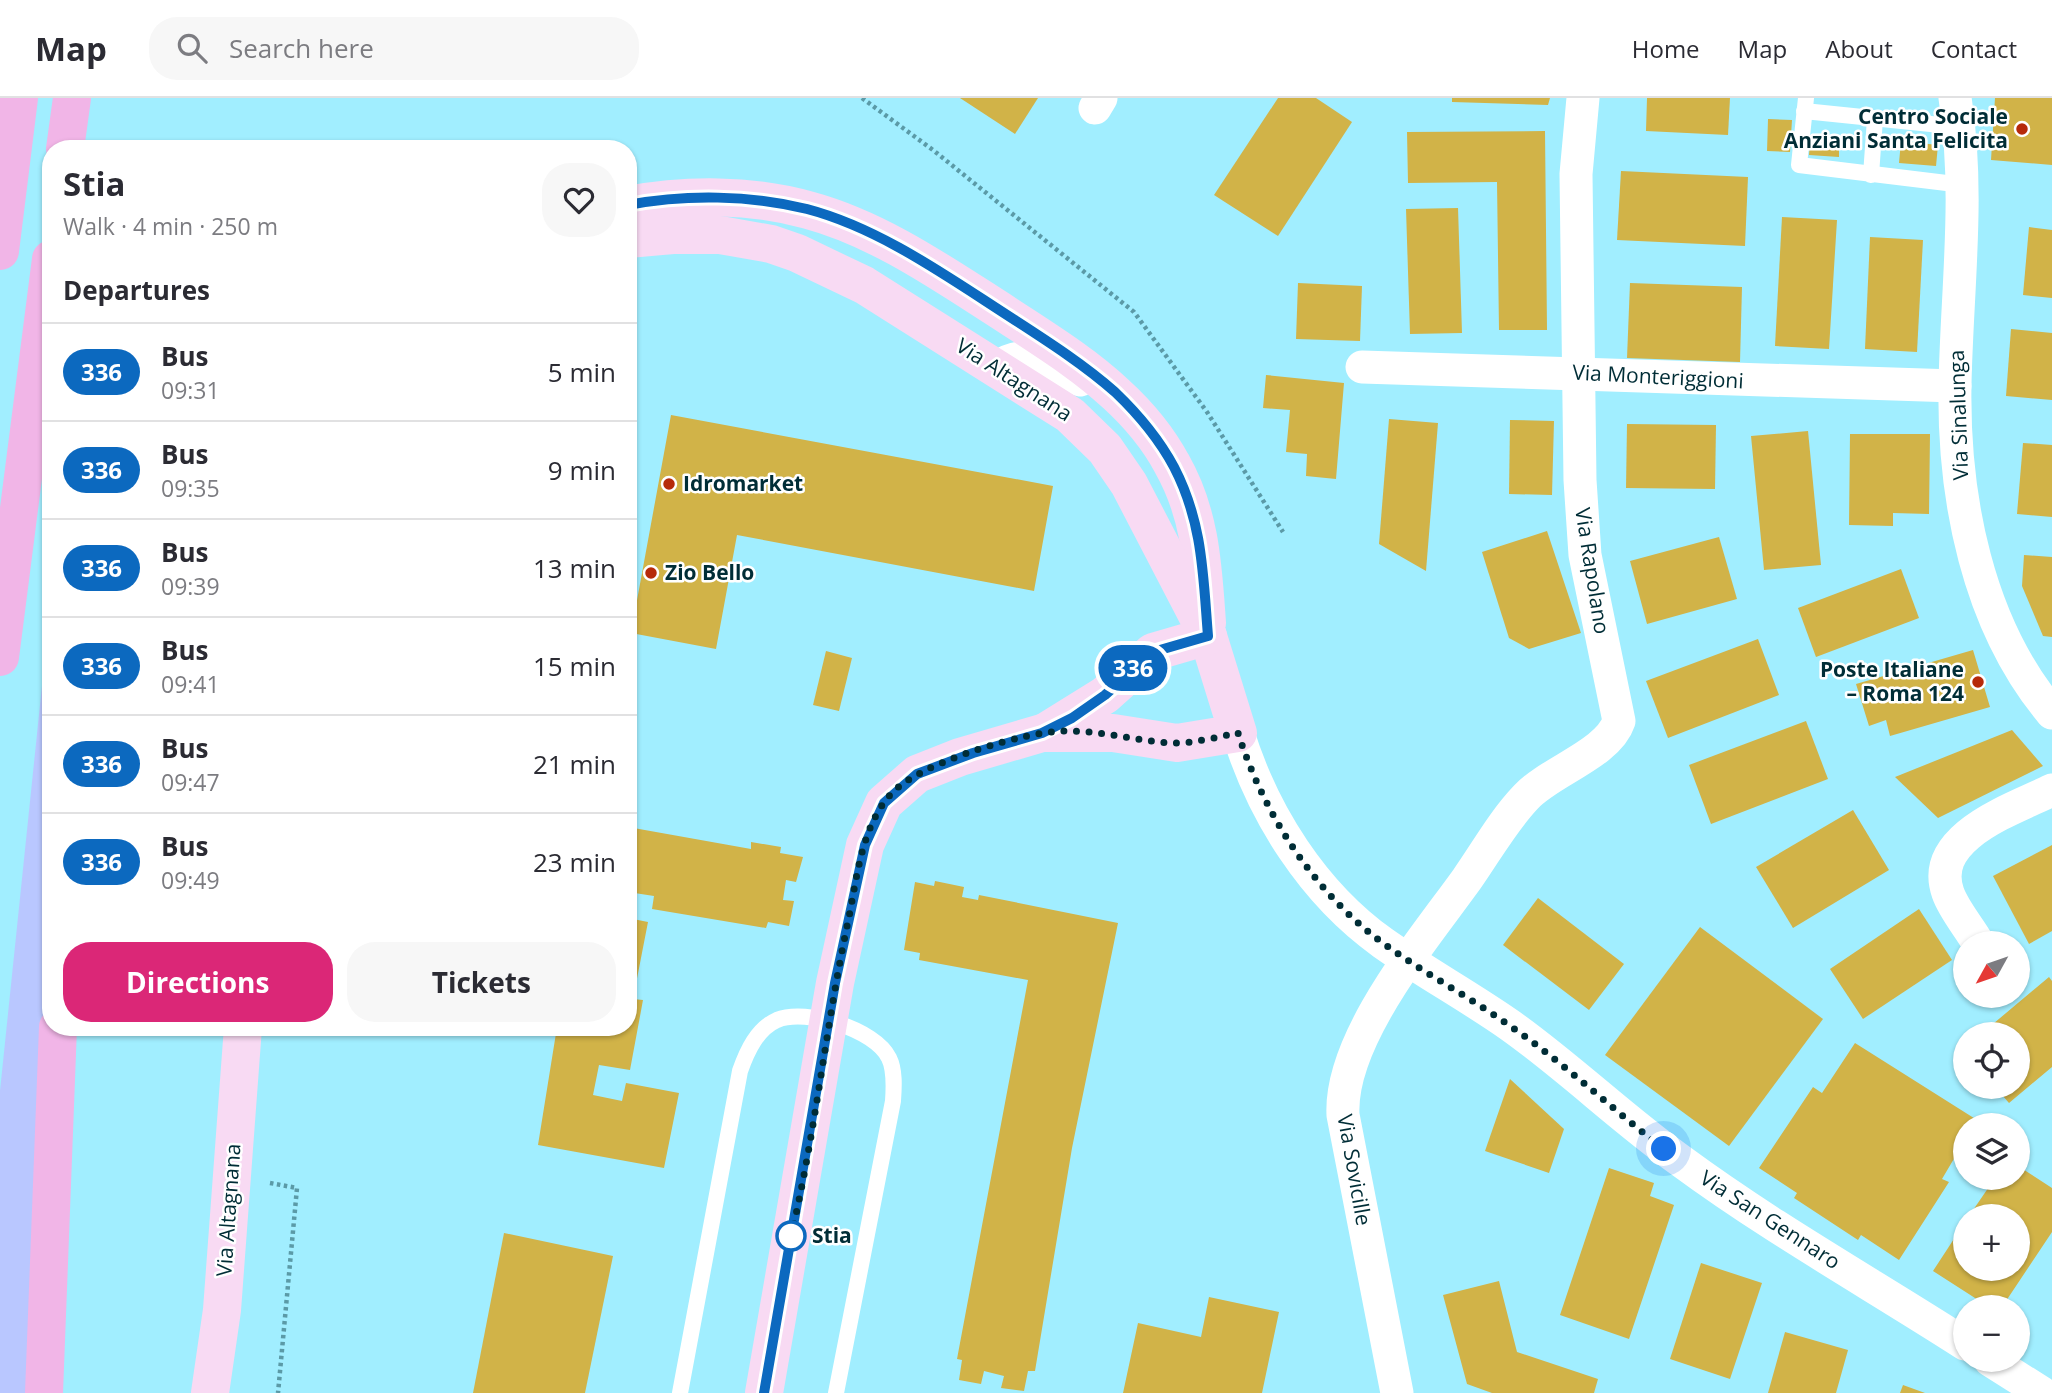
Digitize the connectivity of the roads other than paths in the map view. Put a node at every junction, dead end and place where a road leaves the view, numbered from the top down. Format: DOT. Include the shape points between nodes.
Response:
graph roads {
  1 [pos="1583,98"];
  2 [pos="19,104"];
  3 [pos="71,104"];
  4 [pos="1805,104"];
  5 [pos="1958,113"];
  6 [pos="1875,119"];
  7 [pos="69,140"];
  8 [pos="0,165"];
  9 [pos="1871,175"];
  10 [pos="1964,185"];
  11 [pos="637,204"];
  12 [pos="637,238"];
  13 [pos="0,251"];
  14 [pos="42,329"];
  15 [pos="1362,367"];
  16 [pos="998,368"];
  17 [pos="1578,373"];
  18 [pos="1955,386"];
  19 [pos="1102,389"];
  20 [pos="1051,401"];
  21 [pos="1208,636"];
  22 [pos="0,657"];
  23 [pos="2052,713"];
  24 [pos="1042,733"];
  25 [pos="1238,733"];
  26 [pos="2052,790"];
  27 [pos="1971,931"];
  28 [pos="1409,960"];
  29 [pos="829,1022"];
  30 [pos="58,1036"];
  31 [pos="242,1036"];
  32 [pos="1953,1337"];
  33 [pos="2009,1372"];
  34 [pos="44,1393"];
  35 [pos="210,1393"];
  36 [pos="680,1393"];
  37 [pos="764,1393"];
  38 [pos="836,1393"];
  39 [pos="1397,1393"];
  40 [pos="2042,1393"];
  1 -- 17 [label="street, Via Rapolano" via="1576,174"];
  2 -- 8 [label="main road"];
  2 -- 13 [label="main road"];
  3 -- 7 [label="main road"];
  4 -- 6 [label="lane"];
  4 -- 9 [label="lane" via="1799,165"];
  5 -- 6 [label="lane"];
  5 -- 10 [label="street, Via Sinalunga"];
  6 -- 9 [label="lane"];
  9 -- 10 [label="lane"];
  10 -- 18 [label="street, Via Sinalunga"];
  11 -- 19 [label="street" via="705,198 765,201 835,219 881,238 952,280 1058,349"];
  12 -- 16 [label="street, Via Altagnana" via="698,234 771,244 844,274"];
  14 -- 22 [label="main road"];
  15 -- 17 [label="street, Via Monteriggioni"];
  16 -- 19 [label="street" via="1028,356"];
  16 -- 20 [label="street, Via Altagnana"];
  17 -- 18 [label="street, Via Monteriggioni"];
  17 -- 28 [label="street, Via Rapolano" via="1585,555 1619,721 1601,745 1526,797"];
  18 -- 23 [label="street, Via Sinalunga" via="1960,477 1978,566 2016,660"];
  19 -- 20 [label="street" via="1065,389"];
  19 -- 21 [label="street" via="1140,419 1168,456 1187,495 1201,539"];
  20 -- 21 [label="street, Via Altagnana" via="1083,426 1118,467"];
  21 -- 24 [label="street" via="1153,652 1105,695"];
  21 -- 25 [label="street, Via San Gennaro"];
  24 -- 25 [label="street" via="1113,733 1177,743"];
  24 -- 29 [label="street" via="946,762 917,774 892,793 874,820 865,845"];
  25 -- 28 [label="street, Via San Gennaro" via="1260,791 1326,893"];
  26 -- 27 [label="street" via="1970,832 1955,845 1946,866 1948,893"];
  28 -- 32 [label="street, Via San Gennaro" via="1511,1027 1749,1210"];
  28 -- 39 [label="street, Via Sovicille" via="1355,1052 1342,1100"];
  29 -- 36 [label="lane" via="788,1017 775,1021 761,1031 744,1058"];
  29 -- 37 [label="street"];
  29 -- 38 [label="lane" via="882,1046 890,1060 894,1087"];
  30 -- 34 [label="main road"];
  31 -- 35 [label="street, Via Altagnana" via="222,1310"];
  33 -- 40 [label="street"];
}
